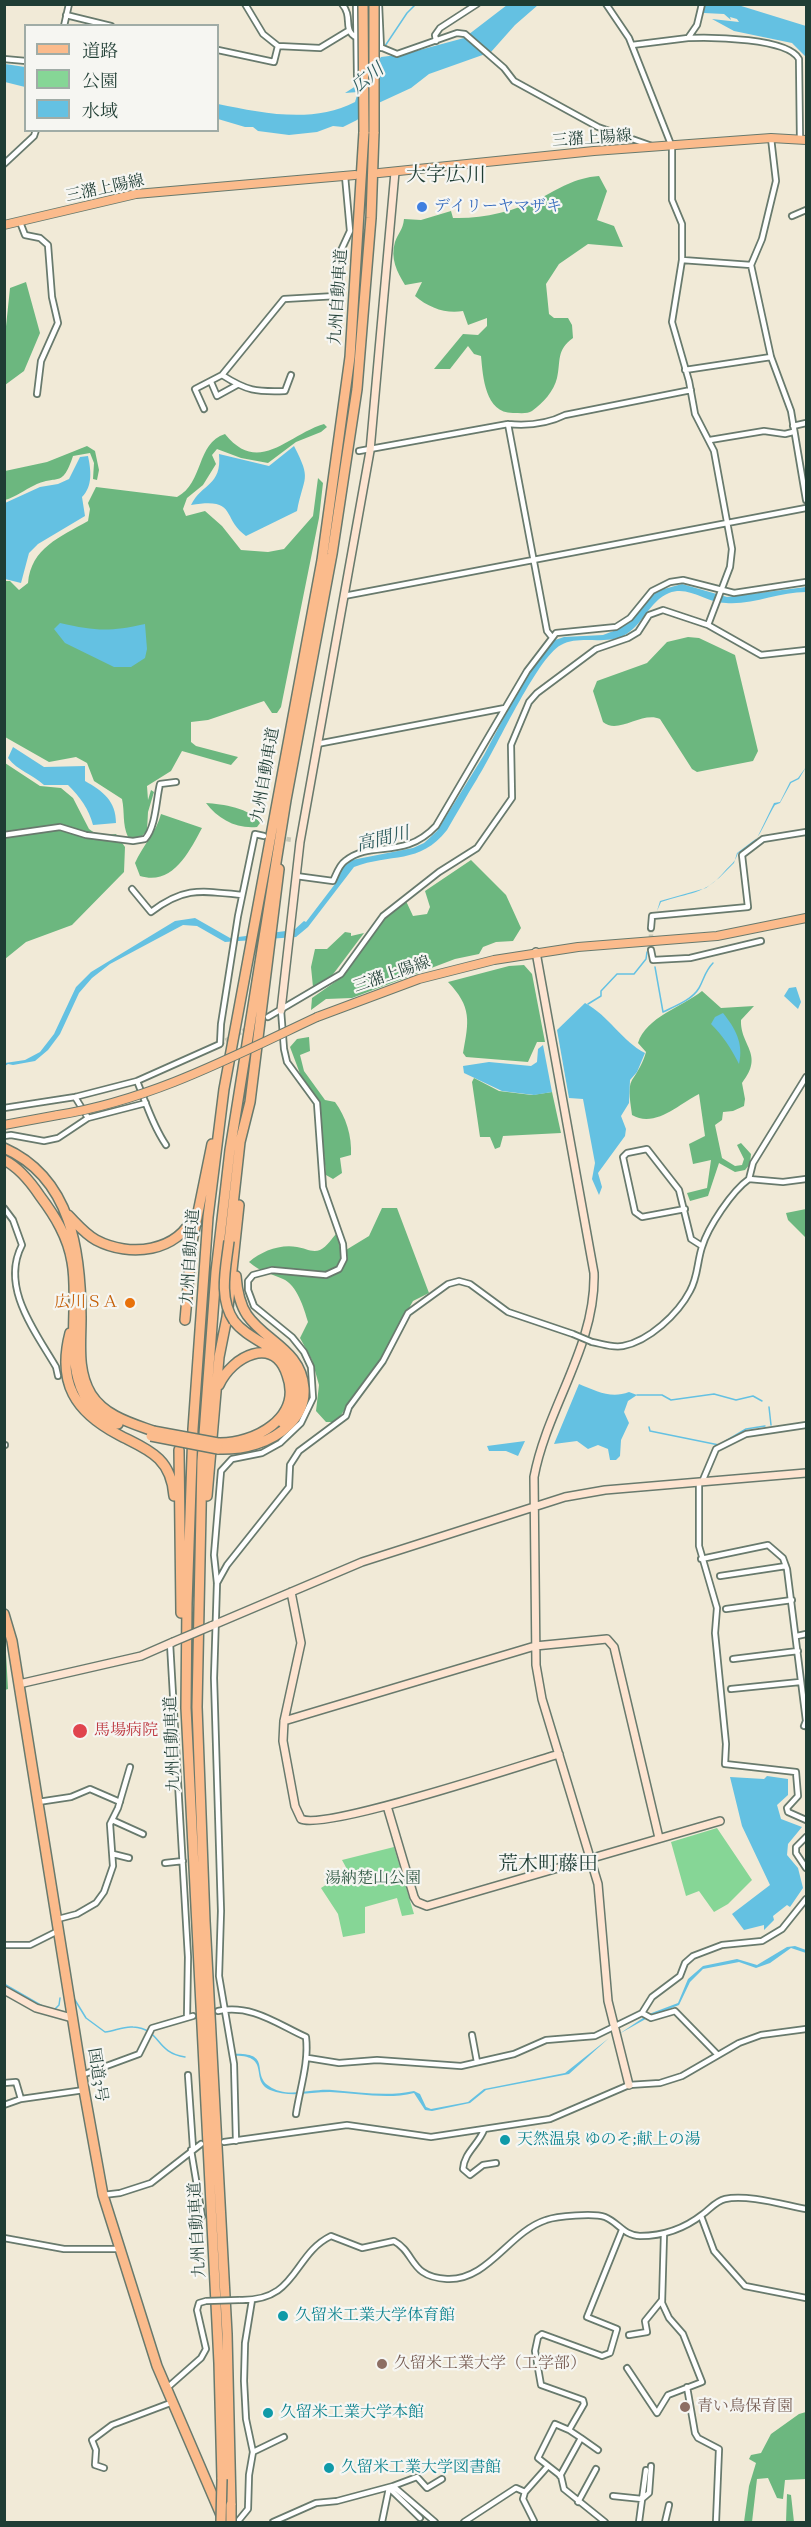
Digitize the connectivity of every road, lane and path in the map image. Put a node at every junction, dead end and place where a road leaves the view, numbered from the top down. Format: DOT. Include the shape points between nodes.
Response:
graph roads {
  1 [pos="69,4"];
  2 [pos="245,4"];
  3 [pos="342,4"];
  4 [pos="356,4"];
  5 [pos="363,4"];
  6 [pos="374,4"];
  7 [pos="380,4"];
  8 [pos="477,4"];
  9 [pos="606,4"];
  10 [pos="702,4"];
  11 [pos="66,15"];
  12 [pos="64,24"];
  13 [pos="103,24"];
  14 [pos="348,31"];
  15 [pos="356,38"];
  16 [pos="687,38"];
  17 [pos="436,40"];
  18 [pos="632,45"];
  19 [pos="278,46"];
  20 [pos="381,48"];
  21 [pos="219,50"];
  22 [pos="797,56"];
  23 [pos="4,59"];
  24 [pos="24,61"];
  25 [pos="807,63"];
  26 [pos="357,76"];
  27 [pos="35,132"];
  28 [pos="369,132"];
  29 [pos="771,138"];
  30 [pos="803,140"];
  31 [pos="672,147"];
  32 [pos="657,148"];
  33 [pos="4,164"];
  34 [pos="395,172"];
  35 [pos="379,173"];
  36 [pos="356,175"];
  37 [pos="345,176"];
  38 [pos="807,210"];
  39 [pos="792,216"];
  40 [pos="20,222"];
  41 [pos="4,225"];
  42 [pos="682,260"];
  43 [pos="751,265"];
  44 [pos="771,357"];
  45 [pos="685,370"];
  46 [pos="222,375"];
  47 [pos="291,375"];
  48 [pos="210,382"];
  49 [pos="237,385"];
  50 [pos="691,390"];
  51 [pos="37,394"];
  52 [pos="204,409"];
  53 [pos="807,423"];
  54 [pos="508,424"];
  55 [pos="793,429"];
  56 [pos="710,440"];
  57 [pos="359,451"];
  58 [pos="370,451"];
  59 [pos="807,500"];
  60 [pos="807,508"];
  61 [pos="727,524"];
  62 [pos="534,561"];
  63 [pos="807,582"];
  64 [pos="720,593"];
  65 [pos="344,596"];
  66 [pos="708,625"];
  67 [pos="551,636"];
  68 [pos="807,650"];
  69 [pos="505,708"];
  70 [pos="317,744"];
  71 [pos="176,782"];
  72 [pos="286,800"];
  73 [pos="807,832"];
  74 [pos="4,836"];
  75 [pos="264,836"];
  76 [pos="296,876"];
  77 [pos="132,889"];
  78 [pos="242,895"];
  79 [pos="807,918"];
  80 [pos="651,928"];
  81 [pos="761,941"];
  82 [pos="651,950"];
  83 [pos="536,952"];
  84 [pos="281,1010"];
  85 [pos="268,1017"];
  86 [pos="807,1077"];
  87 [pos="137,1081"];
  88 [pos="224,1089"];
  89 [pos="75,1097"];
  90 [pos="146,1103"];
  91 [pos="4,1108"];
  92 [pos="88,1118"];
  93 [pos="4,1125"];
  94 [pos="4,1136"];
  95 [pos="166,1145"];
  96 [pos="4,1148"];
  97 [pos="4,1160"];
  98 [pos="749,1179"];
  99 [pos="807,1179"];
  100 [pos="199,1202"];
  101 [pos="239,1203"];
  102 [pos="4,1208"];
  103 [pos="685,1209"];
  104 [pos="66,1213"];
  105 [pos="702,1246"];
  106 [pos="235,1258"];
  107 [pos="185,1320"];
  108 [pos="74,1321"];
  109 [pos="58,1376"];
  110 [pos="215,1398"];
  111 [pos="807,1425"];
  112 [pos="152,1433"];
  113 [pos="267,1439"];
  114 [pos="218,1446"];
  115 [pos="179,1450"];
  116 [pos="807,1473"];
  117 [pos="701,1482"];
  118 [pos="532,1507"];
  119 [pos="178,1523"];
  120 [pos="201,1547"];
  121 [pos="701,1559"];
  122 [pos="786,1566"];
  123 [pos="720,1576"];
  124 [pos="217,1583"];
  125 [pos="291,1592"];
  126 [pos="792,1600"];
  127 [pos="726,1609"];
  128 [pos="4,1614"];
  129 [pos="214,1625"];
  130 [pos="807,1634"];
  131 [pos="797,1636"];
  132 [pos="171,1642"];
  133 [pos="535,1646"];
  134 [pos="798,1651"];
  135 [pos="733,1659"];
  136 [pos="800,1682"];
  137 [pos="19,1684"];
  138 [pos="731,1689"];
  139 [pos="186,1708"];
  140 [pos="284,1721"];
  141 [pos="804,1726"];
  142 [pos="559,1754"];
  143 [pos="130,1767"];
  144 [pos="38,1802"];
  145 [pos="120,1802"];
  146 [pos="387,1806"];
  147 [pos="111,1820"];
  148 [pos="807,1820"];
  149 [pos="720,1821"];
  150 [pos="143,1834"];
  151 [pos="807,1837"];
  152 [pos="659,1838"];
  153 [pos="113,1854"];
  154 [pos="129,1858"];
  155 [pos="591,1858"];
  156 [pos="183,1861"];
  157 [pos="165,1863"];
  158 [pos="807,1869"];
  159 [pos="807,1899"];
  160 [pos="56,1919"];
  161 [pos="58,1931"];
  162 [pos="4,1945"];
  163 [pos="4,1990"];
  164 [pos="226,2010"];
  165 [pos="218,2011"];
  166 [pos="646,2015"];
  167 [pos="72,2018"];
  168 [pos="613,2028"];
  169 [pos="807,2029"];
  170 [pos="472,2035"];
  171 [pos="717,2054"];
  172 [pos="309,2058"];
  173 [pos="477,2062"];
  174 [pos="82,2075"];
  175 [pos="188,2075"];
  176 [pos="4,2084"];
  177 [pos="629,2085"];
  178 [pos="84,2090"];
  179 [pos="21,2098"];
  180 [pos="4,2105"];
  181 [pos="296,2114"];
  182 [pos="484,2130"];
  183 [pos="236,2141"];
  184 [pos="224,2142"];
  185 [pos="201,2144"];
  186 [pos="192,2149"];
  187 [pos="496,2163"];
  188 [pos="104,2195"];
  189 [pos="807,2209"];
  190 [pos="202,2216"];
  191 [pos="701,2216"];
  192 [pos="622,2230"];
  193 [pos="664,2234"];
  194 [pos="4,2238"];
  195 [pos="119,2249"];
  196 [pos="807,2298"];
  197 [pos="662,2299"];
  198 [pos="252,2300"];
  199 [pos="637,2318"];
  200 [pos="645,2321"];
  201 [pos="629,2336"];
  202 [pos="627,2368"];
  203 [pos="687,2387"];
  204 [pos="167,2388"];
  205 [pos="172,2402"];
  206 [pos="569,2430"];
  207 [pos="284,2437"];
  208 [pos="581,2438"];
  209 [pos="598,2450"];
  210 [pos="253,2452"];
  211 [pos="548,2466"];
  212 [pos="651,2466"];
  213 [pos="104,2468"];
  214 [pos="596,2469"];
  215 [pos="646,2470"];
  216 [pos="560,2475"];
  217 [pos="442,2479"];
  218 [pos="391,2487"];
  219 [pos="525,2492"];
  220 [pos="613,2496"];
  221 [pos="642,2499"];
  222 [pos="578,2502"];
  223 [pos="669,2505"];
  224 [pos="218,2507"];
  225 [pos="420,2518"];
  226 [pos="237,2522"];
  227 [pos="535,2522"];
  228 [pos="221,2523"];
  229 [pos="273,2523"];
  230 [pos="382,2523"];
  231 [pos="435,2523"];
  232 [pos="464,2523"];
  233 [pos="605,2523"];
  234 [pos="639,2523"];
  235 [pos="665,2523"];
  236 [pos="716,2523"];
  1 -- 11 [label="street"];
  2 -- 19 [label="street" via="263,34"];
  3 -- 14 [label="street" via="347,10"];
  4 -- 15 [label="street"];
  5 -- 28 [label="highway, 九州自動車道, bridge"];
  6 -- 28 [label="highway, 九州自動車道, bridge"];
  7 -- 20 [label="street"];
  8 -- 17 [label="street" via="440,28"];
  9 -- 18 [label="street"];
  10 -- 16 [label="street" via="697,26"];
  11 -- 12 [label="street"];
  11 -- 13 [label="street"];
  14 -- 15 [label="street"];
  14 -- 19 [label="street" via="320,48"];
  15 -- 20 [label="street"];
  15 -- 26 [label="street"];
  16 -- 18 [label="street"];
  16 -- 22 [label="street" via="757,42 789,48"];
  17 -- 20 [label="street" via="397,54"];
  17 -- 32 [label="street" via="465,34 514,81 598,127"];
  18 -- 31 [label="street"];
  19 -- 21 [label="street" via="274,63"];
  22 -- 25 [label="street"];
  22 -- 30 [label="street"];
  23 -- 24 [label="street"];
  27 -- 33 [label="street"];
  28 -- 72 [label="highway, 九州自動車道" via="371,218 357,389 332,554"];
  28 -- 88 [label="highway, 九州自動車道" via="350,357 322,560"];
  29 -- 30 [label="main road, 三潴上陽線"];
  29 -- 31 [label="main road, 三潴上陽線"];
  29 -- 43 [label="street" via="776,181 762,239"];
  31 -- 32 [label="main road, 三潴上陽線"];
  31 -- 42 [label="street" via="672,200 681,224"];
  32 -- 34 [label="main road, 三潴上陽線"];
  34 -- 35 [label="main road, 三潴上陽線"];
  34 -- 58 [label="street"];
  36 -- 37 [label="main road, 三潴上陽線"];
  37 -- 40 [label="main road, 三潴上陽線" via="136,195"];
  37 -- 46 [label="street" via="350,231 338,257 336,296 284,299"];
  38 -- 39 [label="street"];
  40 -- 41 [label="main road, 三潴上陽線"];
  40 -- 51 [label="street" via="25,235 40,238 48,245 58,323 41,361"];
  42 -- 43 [label="street"];
  42 -- 45 [label="street" via="672,322"];
  43 -- 44 [label="street"];
  44 -- 45 [label="street"];
  44 -- 55 [label="street" via="791,411"];
  45 -- 50 [label="street"];
  46 -- 48 [label="street"];
  46 -- 49 [label="street"];
  47 -- 49 [label="street" via="285,391 260,392"];
  48 -- 49 [label="street" via="217,396"];
  48 -- 52 [label="street" via="195,389"];
  50 -- 54 [label="street" via="565,415 549,423"];
  50 -- 56 [label="street" via="695,414"];
  53 -- 55 [label="street"];
  54 -- 58 [label="street"];
  54 -- 62 [label="street"];
  55 -- 56 [label="street" via="785,434 764,431"];
  55 -- 59 [label="street"];
  56 -- 61 [label="street"];
  57 -- 58 [label="street"];
  58 -- 65 [label="street"];
  60 -- 61 [label="street"];
  61 -- 62 [label="street"];
  61 -- 64 [label="street" via="732,557"];
  62 -- 65 [label="street"];
  62 -- 67 [label="street"];
  63 -- 64 [label="street"];
  64 -- 66 [label="street"];
  64 -- 67 [label="street" via="696,583 670,582 652,591 630,618 616,627"];
  65 -- 70 [label="street"];
  66 -- 68 [label="street" via="761,655"];
  66 -- 84 [label="street" via="656,611 638,632 596,649 537,693 529,702 511,745 512,798 477,849 439,872 384,916 341,974"];
  67 -- 69 [label="street"];
  69 -- 70 [label="street"];
  69 -- 76 [label="street" via="436,826 425,838 399,848 354,856 343,862 333,881"];
  70 -- 76 [label="street" via="296,841"];
  71 -- 74 [label="street" via="160,784 154,826 145,838 133,841 86,835 60,827"];
  72 -- 113 [label="highway, bridge" via="277,897 250,1102 240,1142 224,1288 234,1320 286,1360 296,1377 291,1412"];
  72 -- 120 [label="highway, 九州自動車道" via="222,1219 202,1461"];
  73 -- 80 [label="street" via="763,839 742,855 748,907 652,916"];
  75 -- 78 [label="street" via="255,834"];
  76 -- 84 [label="street"];
  77 -- 78 [label="street" via="152,912 177,895 206,891"];
  78 -- 87 [label="street" via="220,1044"];
  79 -- 83 [label="main road, 三潴上陽線" via="706,938"];
  81 -- 82 [label="street" via="680,959 653,960"];
  83 -- 93 [label="main road, 三潴上陽線, bridge" via="418,979 317,1017 145,1095 90,1110"];
  83 -- 118 [label="street" via="594,1273 594,1295 585,1336 538,1450"];
  84 -- 85 [label="street"];
  84 -- 124 [label="street" via="287,1062 316,1103 323,1187 344,1259 339,1269 326,1275 272,1270 253,1275 249,1281 254,1306 304,1352 311,1367 313,1398 301,1423 280,1443 262,1453 232,1459 221,1470 214,1555"];
  86 -- 98 [label="street" via="753,1163"];
  87 -- 89 [label="street"];
  87 -- 90 [label="street"];
  88 -- 100 [label="highway"];
  88 -- 139 [label="highway, 九州自動車道" via="208,1217 194,1419"];
  89 -- 91 [label="street"];
  89 -- 92 [label="street"];
  90 -- 92 [label="street"];
  90 -- 95 [label="street" via="155,1129"];
  92 -- 94 [label="street" via="58,1138 44,1141"];
  96 -- 104 [label="highway" via="16,1153 44,1178"];
  97 -- 108 [label="highway" via="34,1187 68,1244 74,1280"];
  98 -- 99 [label="street"];
  98 -- 105 [label="street" via="737,1188"];
  100 -- 104 [label="highway" via="190,1224 173,1241 138,1250 96,1240"];
  100 -- 107 [label="highway"];
  101 -- 106 [label="highway"];
  102 -- 109 [label="street" via="22,1245 14,1260 18,1300"];
  103 -- 103 [label="street" via="679,1190 647,1149 623,1156 635,1212 642,1217"];
  103 -- 105 [label="street" via="691,1239"];
  104 -- 112 [label="highway" via="79,1263 80,1361 84,1380 92,1396 106,1410"];
  105 -- 124 [label="street, bridge" via="690,1292 665,1322 625,1346 611,1347 508,1312 470,1284 459,1281 432,1293 408,1314 346,1416 298,1451 291,1465 289,1487"];
  106 -- 110 [label="highway"];
  106 -- 113 [label="highway" via="237,1286 248,1316 290,1353 303,1378 303,1404 296,1418"];
  108 -- 112 [label="highway" via="78,1382 95,1411 113,1422"];
  108 -- 119 [label="highway" via="65,1354 70,1391 94,1421 159,1459 172,1481"];
  110 -- 114 [label="highway" via="227,1370 246,1355 270,1356 288,1375 287,1407 273,1425 242,1442"];
  110 -- 120 [label="highway"];
  111 -- 117 [label="street" via="746,1434 716,1449"];
  112 -- 114 [label="highway, bridge"];
  113 -- 114 [label="highway" via="247,1447"];
  115 -- 119 [label="highway"];
  116 -- 117 [label="street"];
  117 -- 118 [label="street" via="586,1493"];
  117 -- 121 [label="street"];
  118 -- 125 [label="street" via="362,1562"];
  118 -- 133 [label="street"];
  119 -- 139 [label="highway"];
  120 -- 226 [label="highway, 九州自動車道, bridge" via="197,1707 227,2334 231,2505"];
  121 -- 122 [label="street" via="768,1545"];
  121 -- 148 [label="street" via="717,1608 715,1633 725,1764 796,1772 798,1796 787,1808"];
  122 -- 123 [label="street"];
  122 -- 126 [label="street"];
  124 -- 129 [label="street"];
  125 -- 129 [label="street"];
  125 -- 140 [label="street" via="301,1642"];
  126 -- 127 [label="street"];
  126 -- 131 [label="street"];
  128 -- 137 [label="highway, 国道3号"];
  129 -- 132 [label="street, bridge"];
  129 -- 164 [label="street" via="219,1976"];
  130 -- 131 [label="street"];
  131 -- 134 [label="street"];
  132 -- 137 [label="street" via="141,1656"];
  132 -- 156 [label="street"];
  133 -- 140 [label="street"];
  133 -- 142 [label="street" via="542,1699"];
  133 -- 152 [label="street" via="600,1638 611,1642"];
  134 -- 135 [label="street"];
  134 -- 136 [label="street"];
  136 -- 138 [label="street"];
  136 -- 141 [label="street"];
  137 -- 144 [label="highway, 国道3号"];
  139 -- 228 [label="highway, 九州自動車道, bridge" via="219,2352"];
  140 -- 146 [label="street" via="294,1806 301,1819 312,1822"];
  142 -- 146 [label="street"];
  142 -- 155 [label="street"];
  143 -- 145 [label="street"];
  144 -- 145 [label="street" via="71,1797 90,1789"];
  144 -- 160 [label="highway, 国道3号"];
  145 -- 147 [label="street"];
  146 -- 155 [label="street" via="414,1897 422,1905 432,1906"];
  147 -- 150 [label="street"];
  147 -- 153 [label="street"];
  149 -- 152 [label="street"];
  151 -- 158 [label="street" via="796,1847 796,1853"];
  152 -- 155 [label="street"];
  153 -- 154 [label="street"];
  153 -- 160 [label="street" via="109,1880 96,1903 77,1914"];
  155 -- 168 [label="street" via="602,1907 604,1972"];
  156 -- 157 [label="street"];
  156 -- 174 [label="street" via="190,2017 150,2030 139,2054"];
  159 -- 166 [label="street" via="782,1929 762,1941 722,1945 693,1956 680,1976 652,1996"];
  160 -- 161 [label="highway, 国道3号"];
  161 -- 162 [label="street" via="30,1945"];
  161 -- 167 [label="highway, 国道3号"];
  163 -- 167 [label="street" via="36,2008"];
  164 -- 165 [label="street"];
  164 -- 172 [label="street" via="241,2009 265,2016 306,2037"];
  164 -- 183 [label="street" via="234,2064"];
  166 -- 168 [label="street"];
  166 -- 171 [label="street" via="675,2011"];
  167 -- 174 [label="highway, 国道3号"];
  168 -- 173 [label="street" via="595,2036 546,2040 514,2054"];
  168 -- 177 [label="street"];
  169 -- 171 [label="street" via="761,2035"];
  170 -- 173 [label="street"];
  171 -- 177 [label="street" via="682,2076 660,2083"];
  172 -- 173 [label="street" via="339,2063 377,2060 461,2066"];
  172 -- 181 [label="street" via="303,2069"];
  174 -- 178 [label="highway, 国道3号"];
  175 -- 186 [label="street"];
  176 -- 179 [label="street" via="16,2082"];
  177 -- 182 [label="street" via="550,2119"];
  178 -- 179 [label="street"];
  178 -- 188 [label="highway, 国道3号"];
  179 -- 180 [label="street"];
  182 -- 183 [label="street" via="431,2137 347,2124"];
  182 -- 187 [label="street" via="463,2169 470,2175 483,2165"];
  183 -- 184 [label="street"];
  185 -- 186 [label="street"];
  186 -- 188 [label="street" via="163,2176 120,2193"];
  186 -- 190 [label="street"];
  188 -- 195 [label="highway, 国道3号"];
  189 -- 191 [label="street" via="738,2198 718,2202"];
  191 -- 193 [label="street"];
  191 -- 196 [label="street" via="714,2251 745,2286"];
  192 -- 193 [label="street" via="637,2236"];
  192 -- 198 [label="street" via="604,2216 554,2217 526,2230 471,2275 444,2279 414,2266 402,2245 394,2241 362,2248 331,2236 313,2250 291,2280 270,2296"];
  192 -- 206 [label="street" via="586,2317 617,2328 610,2353 602,2356 542,2334 538,2337 535,2351 541,2385 583,2400"];
  193 -- 197 [label="street"];
  194 -- 195 [label="street" via="64,2249"];
  195 -- 204 [label="highway, 国道3号"];
  197 -- 200 [label="street"];
  197 -- 203 [label="street" via="669,2318 692,2351 702,2382"];
  198 -- 204 [label="street, bridge" via="200,2303 197,2310 206,2349"];
  198 -- 210 [label="street" via="244,2381"];
  199 -- 200 [label="street"];
  200 -- 201 [label="street" via="647,2332"];
  202 -- 203 [label="street" via="657,2413 668,2395"];
  203 -- 236 [label="street" via="695,2433 716,2445 720,2454"];
  204 -- 205 [label="highway, 国道3号"];
  205 -- 213 [label="street" via="112,2425 92,2440 95,2464"];
  205 -- 224 [label="highway, 国道3号"];
  206 -- 208 [label="street"];
  206 -- 211 [label="street" via="555,2424 538,2458"];
  207 -- 210 [label="street"];
  208 -- 209 [label="street"];
  208 -- 216 [label="street"];
  210 -- 226 [label="street" via="248,2509"];
  211 -- 216 [label="street"];
  211 -- 219 [label="street"];
  212 -- 221 [label="street" via="649,2493"];
  214 -- 222 [label="street"];
  215 -- 221 [label="street"];
  216 -- 222 [label="street" via="564,2489"];
  217 -- 218 [label="street" via="427,2488 417,2477"];
  218 -- 225 [label="street"];
  218 -- 229 [label="street" via="316,2503"];
  218 -- 230 [label="street"];
  218 -- 231 [label="street"];
  219 -- 227 [label="street" via="523,2499"];
  219 -- 232 [label="street" via="516,2488"];
  220 -- 221 [label="street"];
  221 -- 234 [label="street"];
  222 -- 233 [label="street"];
  223 -- 235 [label="street"];
  224 -- 226 [label="street"];
  224 -- 228 [label="highway, 国道3号"];
}
